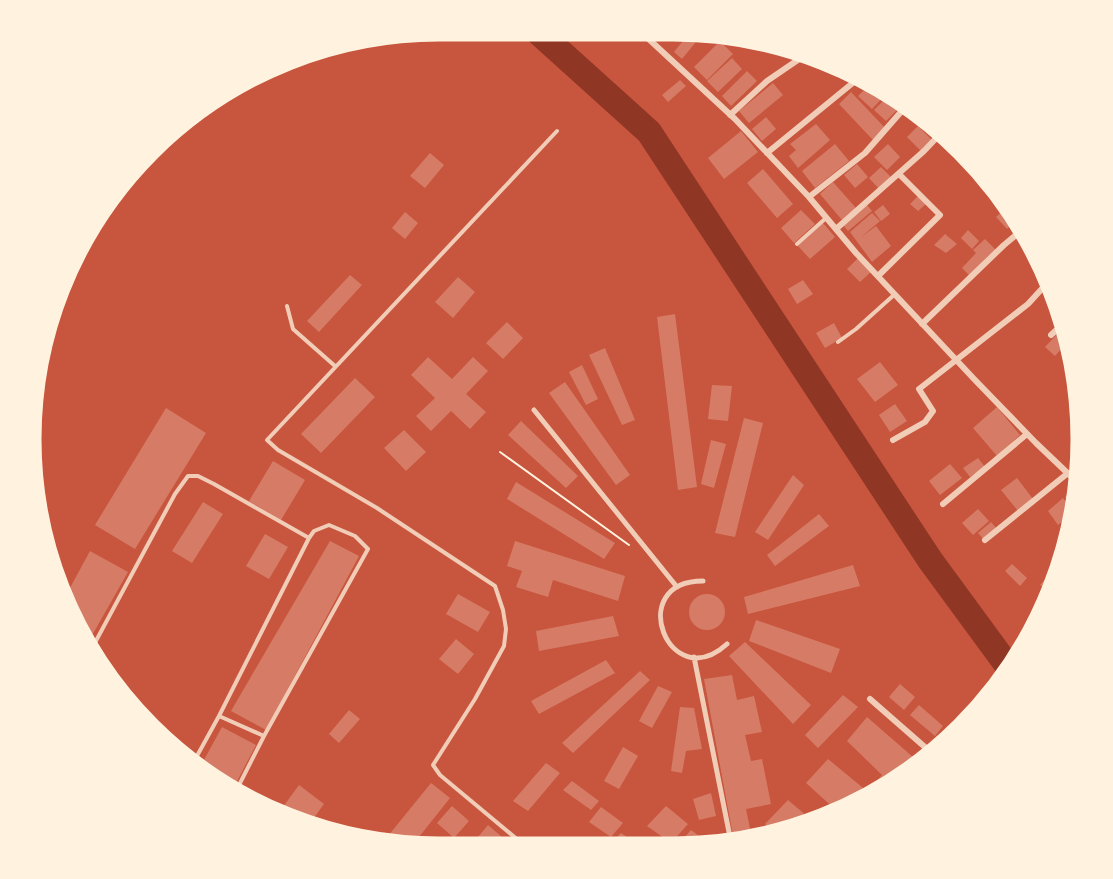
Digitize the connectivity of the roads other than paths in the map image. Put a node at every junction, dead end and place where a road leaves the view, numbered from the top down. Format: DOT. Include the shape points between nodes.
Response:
graph roads {
  1 [pos="650,40"];
  2 [pos="797,60"];
  3 [pos="852,83"];
  4 [pos="901,112"];
  5 [pos="730,115"];
  6 [pos="557,131"];
  7 [pos="936,139"];
  8 [pos="767,153"];
  9 [pos="899,174"];
  10 [pos="809,197"];
  11 [pos="826,218"];
  12 [pos="836,228"];
  13 [pos="1016,235"];
  14 [pos="797,244"];
  15 [pos="878,276"];
  16 [pos="1042,288"];
  17 [pos="895,294"];
  18 [pos="287,306"];
  19 [pos="922,324"];
  20 [pos="1057,330"];
  21 [pos="1051,335"];
  22 [pos="838,342"];
  23 [pos="956,359"];
  24 [pos="335,366"];
  25 [pos="534,410"];
  26 [pos="1027,434"];
  27 [pos="893,440"];
  28 [pos="1068,473"];
  29 [pos="1071,476"];
  30 [pos="943,504"];
  31 [pos="309,538"];
  32 [pos="985,540"];
  33 [pos="703,581"];
  34 [pos="676,587"];
  35 [pos="96,642"];
  36 [pos="727,644"];
  37 [pos="694,657"];
  38 [pos="870,699"];
  39 [pos="219,716"];
  40 [pos="264,736"];
  41 [pos="926,748"];
  42 [pos="197,756"];
  43 [pos="239,785"];
  44 [pos="729,834"];
  45 [pos="517,838"];
  1 -- 5 [label="street"];
  2 -- 5 [label="street" via="767,81"];
  3 -- 8 [label="street"];
  4 -- 10 [label="street" via="865,153"];
  5 -- 8 [label="street"];
  6 -- 24 [label="lane"];
  7 -- 9 [label="street"];
  8 -- 10 [label="street"];
  9 -- 12 [label="street"];
  9 -- 15 [label="street" via="940,215"];
  10 -- 11 [label="street"];
  11 -- 12 [label="street"];
  11 -- 14 [label="lane"];
  12 -- 15 [label="street"];
  13 -- 19 [label="street"];
  15 -- 17 [label="street"];
  16 -- 23 [label="street"];
  17 -- 19 [label="street"];
  17 -- 22 [label="lane"];
  18 -- 24 [label="lane" via="293,329"];
  19 -- 23 [label="street"];
  20 -- 21 [label="street"];
  23 -- 26 [label="street"];
  23 -- 27 [label="street" via="919,388 933,411 925,422"];
  24 -- 45 [label="lane" via="267,440 495,586 506,629 504,646 433,765"];
  25 -- 34 [label="street"];
  26 -- 28 [label="street"];
  26 -- 30 [label="street"];
  28 -- 29 [label="street"];
  28 -- 32 [label="street"];
  31 -- 35 [label="lane" via="214,484 188,476"];
  31 -- 39 [label="lane"];
  31 -- 40 [label="lane" via="314,531 329,525 355,536 368,549"];
  33 -- 34 [label="street"];
  34 -- 37 [label="street" via="664,601 661,628 676,651"];
  36 -- 37 [label="street" via="712,655"];
  37 -- 44 [label="street"];
  38 -- 41 [label="street"];
  39 -- 40 [label="lane"];
  39 -- 42 [label="lane"];
  40 -- 43 [label="lane"];
}
